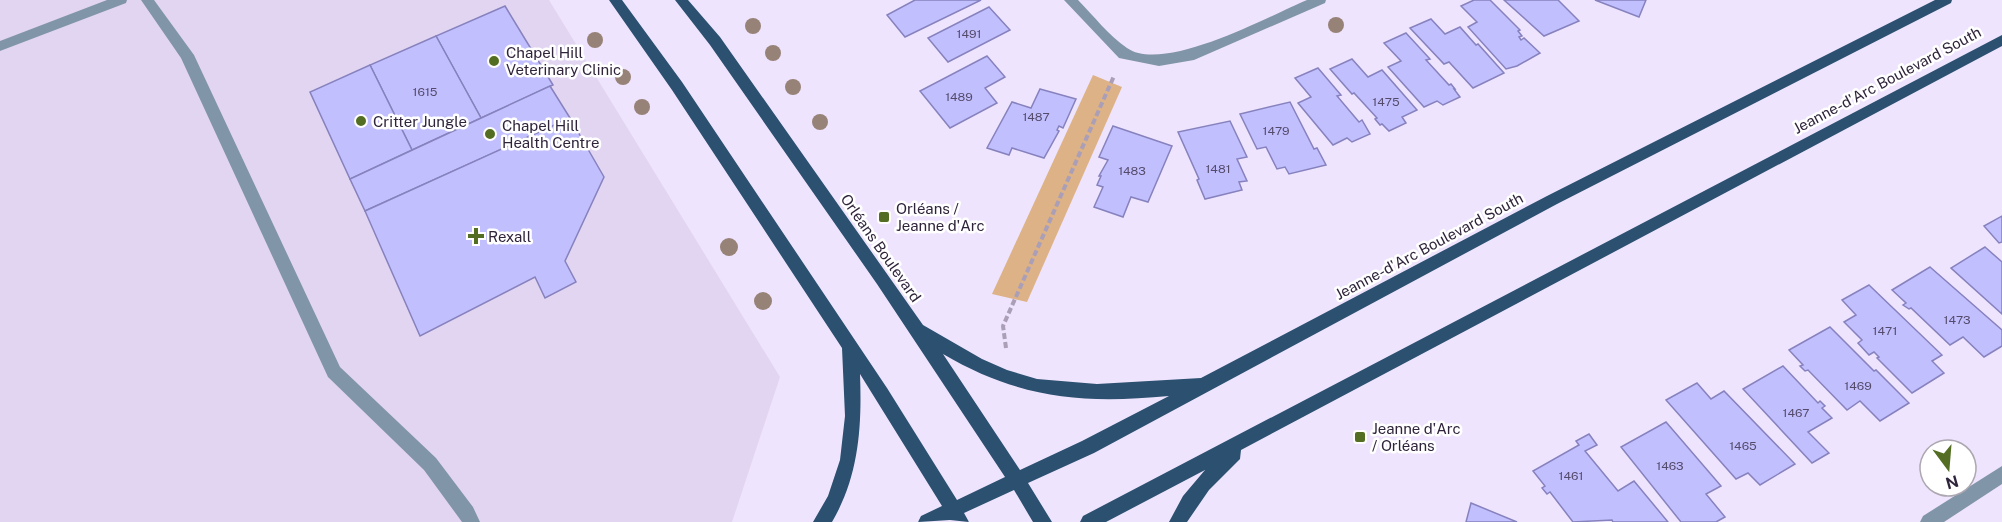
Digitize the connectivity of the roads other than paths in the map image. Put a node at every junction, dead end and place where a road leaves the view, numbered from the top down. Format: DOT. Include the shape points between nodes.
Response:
graph roads {
  1 [pos="121,0"];
  2 [pos="147,0"];
  3 [pos="615,0"];
  4 [pos="681,0"];
  5 [pos="1070,0"];
  6 [pos="1320,0"];
  7 [pos="1946,0"];
  8 [pos="2002,40"];
  9 [pos="0,46"];
  10 [pos="913,325"];
  11 [pos="850,347"];
  12 [pos="1210,383"];
  13 [pos="1253,437"];
  14 [pos="2002,474"];
  15 [pos="1018,481"];
  16 [pos="956,516"];
  17 [pos="471,522"];
  18 [pos="822,522"];
  19 [pos="927,522"];
  20 [pos="1043,522"];
  21 [pos="1089,522"];
  22 [pos="1178,522"];
  23 [pos="1929,522"];
  1 -- 9 [label="street"];
  2 -- 17 [label="street" via="187,55 334,372 430,464"];
  3 -- 11 [label="main road" via="677,86"];
  4 -- 10 [label="main road, Orléans Boulevard" via="715,41"];
  5 -- 6 [label="street" via="1124,54 1159,61 1189,56"];
  7 -- 12 [label="main road, Jeanne-d'Arc Boulevard South" via="1552,200"];
  8 -- 13 [label="main road, Jeanne-d'Arc Boulevard South"];
  10 -- 12 [label="main road" via="968,360 1037,386 1101,390"];
  10 -- 15 [label="main road, Orléans Boulevard"];
  11 -- 16 [label="main road"];
  11 -- 18 [label="main road" via="852,442 843,484"];
  12 -- 15 [label="main road, Jeanne-d'Arc Boulevard South"];
  13 -- 21 [label="main road, Jeanne-d'Arc Boulevard South"];
  13 -- 22 [label="main road" via="1214,471 1188,502"];
  14 -- 23 [label="street"];
  15 -- 16 [label="main road, Jeanne-d'Arc Boulevard South"];
  15 -- 20 [label="main road, Orléans Boulevard"];
  16 -- 19 [label="main road, Jeanne-d'Arc Boulevard South"];
}
